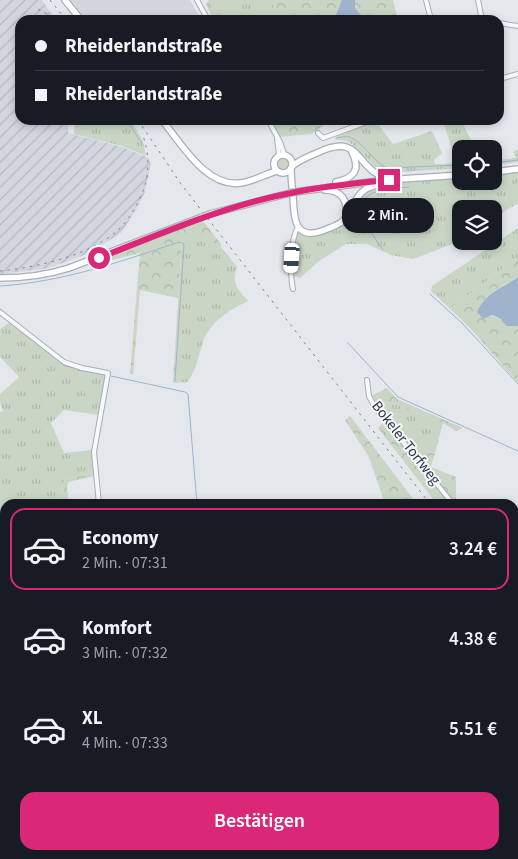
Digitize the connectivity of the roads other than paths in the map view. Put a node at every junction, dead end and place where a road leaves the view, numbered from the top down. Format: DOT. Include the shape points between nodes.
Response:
graph roads {
  1 [pos="65,0"];
  2 [pos="197,0"];
  3 [pos="426,0"];
  4 [pos="478,0"];
  5 [pos="77,15"];
  6 [pos="205,15"];
  7 [pos="430,15"];
  8 [pos="481,15"];
  9 [pos="504,23"];
  10 [pos="518,26"];
  11 [pos="518,74"];
  12 [pos="504,78"];
  13 [pos="166,125"];
  14 [pos="270,125"];
  15 [pos="359,125"];
  16 [pos="318,133"];
  17 [pos="333,135"];
  18 [pos="335,146"];
  19 [pos="351,150"];
  20 [pos="282,155"];
  21 [pos="308,157"];
  22 [pos="292,159"];
  23 [pos="276,168"];
  24 [pos="289,169"];
  25 [pos="518,169"];
  26 [pos="502,171"];
  27 [pos="452,176"];
  28 [pos="401,179"];
  29 [pos="389,180"];
  30 [pos="330,186"];
  31 [pos="313,189"];
  32 [pos="346,217"];
  33 [pos="298,227"];
  34 [pos="0,278"];
  35 [pos="294,289"];
  36 [pos="0,312"];
  37 [pos="367,380"];
  38 [pos="99,499"];
  39 [pos="449,499"];
  1 -- 5 [label="main road"];
  2 -- 6 [label="street"];
  3 -- 7 [label="street"];
  4 -- 8 [label="street"];
  9 -- 10 [label="street"];
  11 -- 12 [label="street"];
  13 -- 23 [label="main road" via="206,172 224,182 246,182"];
  14 -- 20 [label="street"];
  15 -- 17 [label="street"];
  16 -- 17 [label="street" via="323,138"];
  17 -- 18 [label="street"];
  18 -- 19 [label="main road"];
  18 -- 21 [label="main road"];
  19 -- 28 [label="main road" via="375,173"];
  19 -- 30 [label="main road" via="356,162 353,175"];
  20 -- 22 [label="main road"];
  20 -- 23 [label="main road" via="275,160"];
  21 -- 22 [label="main road"];
  21 -- 24 [label="main road"];
  22 -- 24 [label="main road"];
  23 -- 24 [label="main road"];
  24 -- 33 [label="main road" via="293,217"];
  25 -- 26 [label="main road"];
  27 -- 28 [label="main road"];
  28 -- 29 [label="main road"];
  29 -- 30 [label="main road"];
  29 -- 32 [label="main road" via="363,191"];
  30 -- 31 [label="main road"];
  31 -- 32 [label="main road" via="341,195 346,205"];
  31 -- 34 [label="main road, bridge" via="210,214 53,273"];
  32 -- 33 [label="main road" via="318,232 306,232"];
  33 -- 35 [label="street" via="293,246"];
  36 -- 38 [label="street" via="64,362 108,373 94,452"];
  37 -- 39 [label="street, Bokeler Torfweg" via="374,406"];
}
